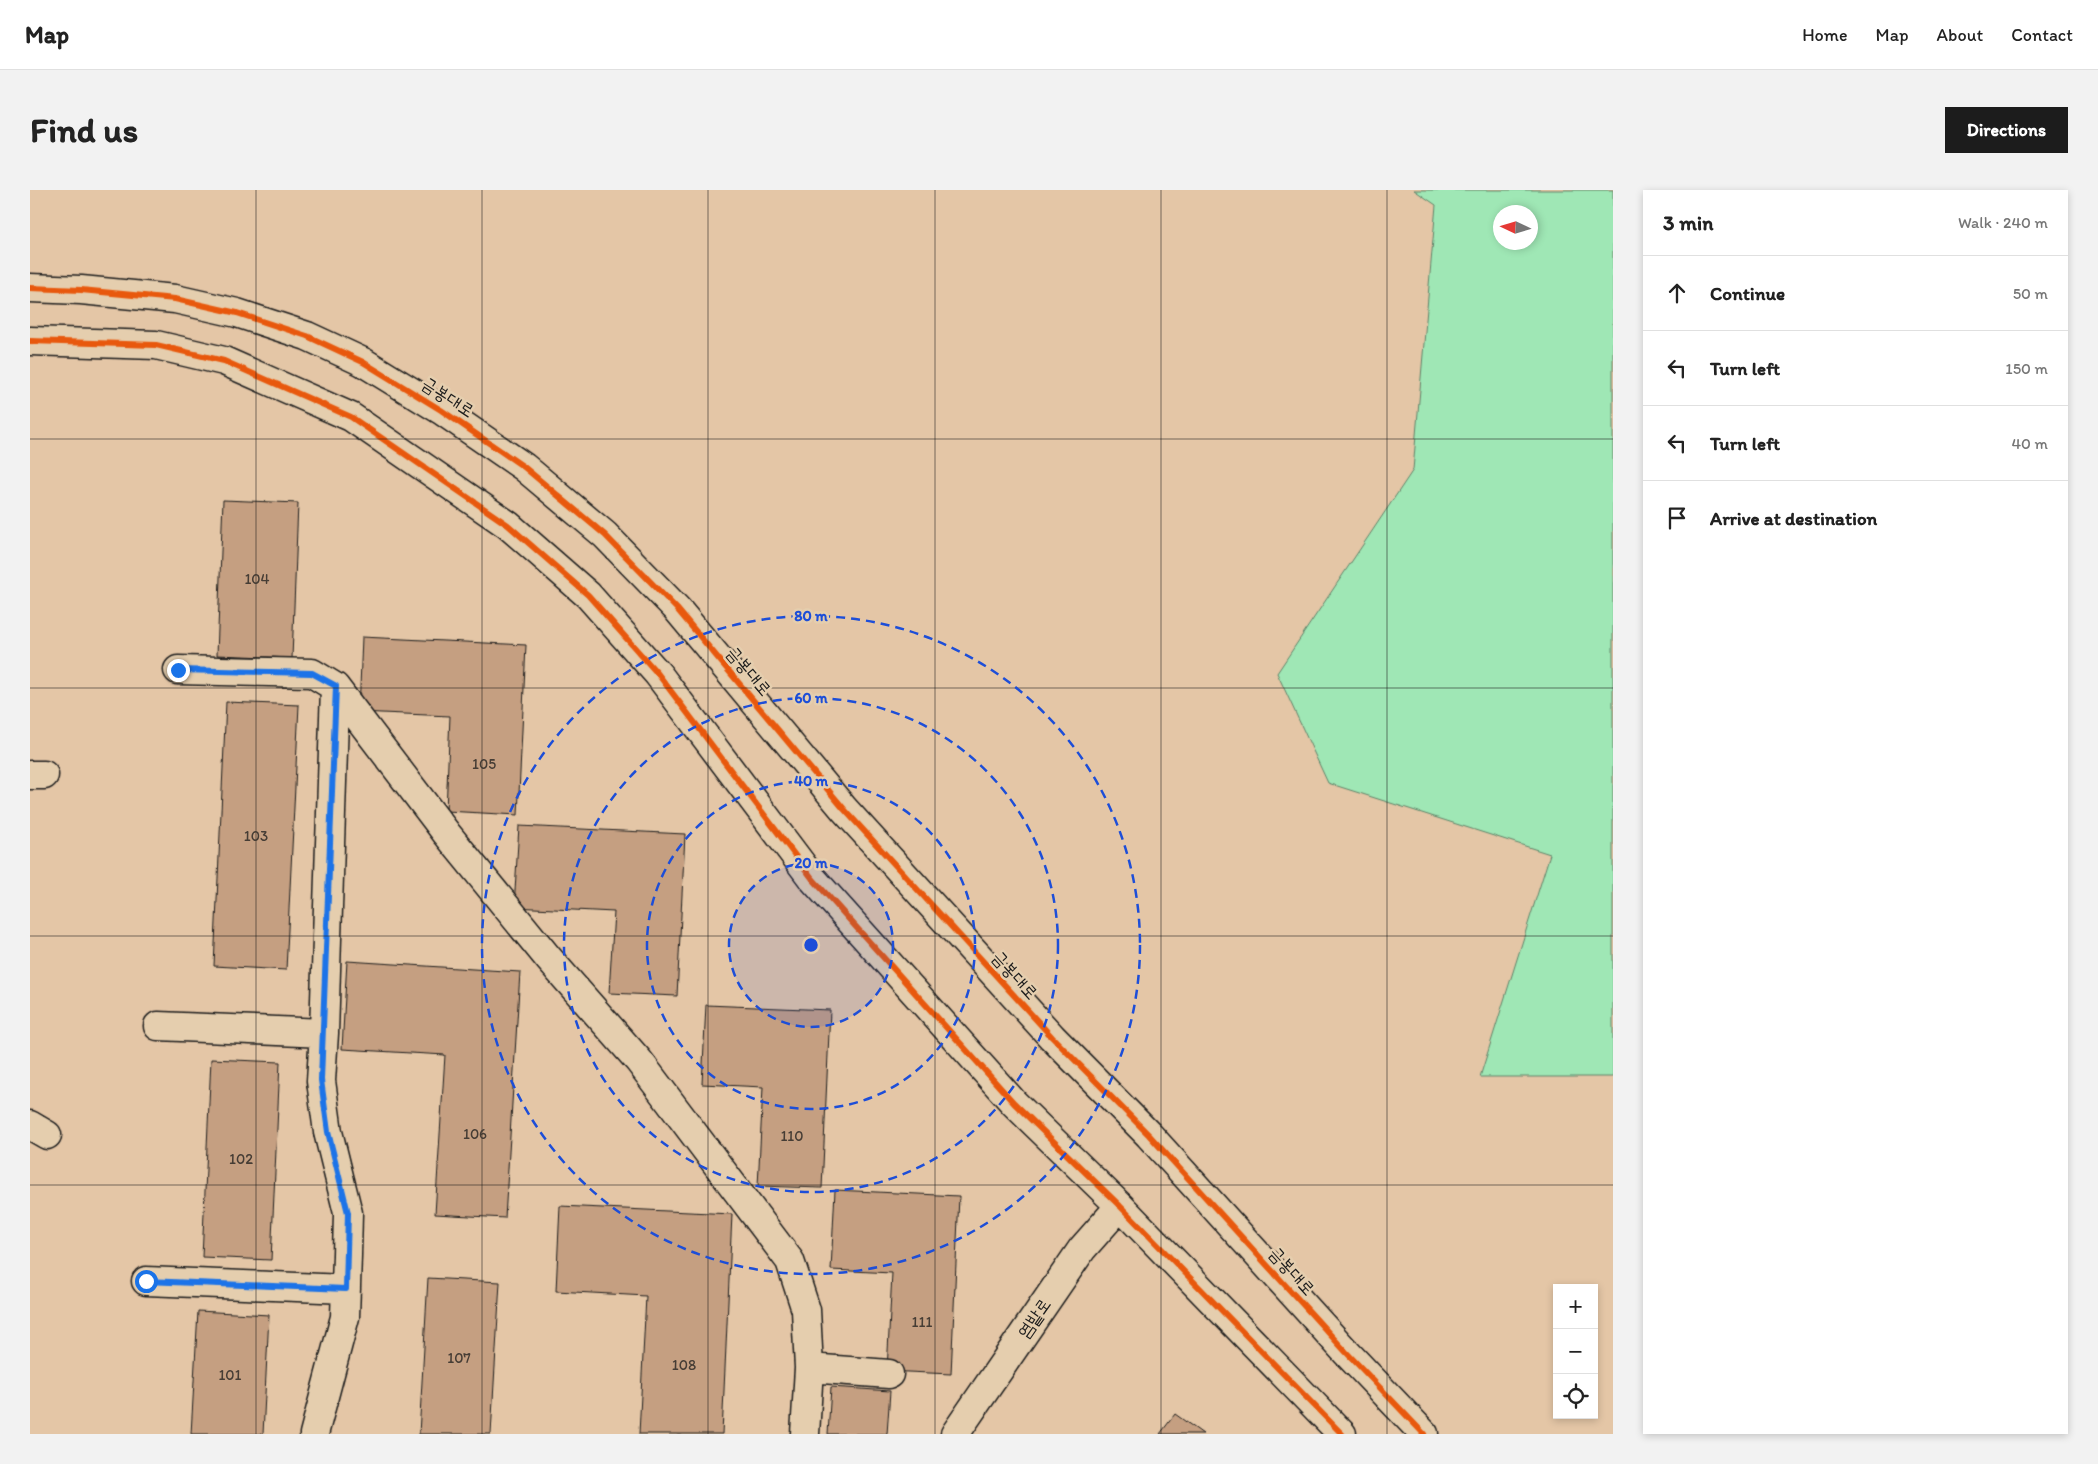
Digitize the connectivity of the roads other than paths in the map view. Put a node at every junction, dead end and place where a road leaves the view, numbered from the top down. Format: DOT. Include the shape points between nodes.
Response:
graph roads {
  1 [pos="30,288"];
  2 [pos="30,341"];
  3 [pos="178,670"];
  4 [pos="336,686"];
  5 [pos="158,1026"];
  6 [pos="324,1033"];
  7 [pos="1120,1206"];
  8 [pos="146,1281"];
  9 [pos="346,1289"];
  10 [pos="809,1368"];
  11 [pos="889,1374"];
  12 [pos="314,1434"];
  13 [pos="805,1434"];
  14 [pos="954,1434"];
  15 [pos="1342,1434"];
  16 [pos="1424,1434"];
  1 -- 16 [label="street, 금봉대로" via="175,299 237,313 306,336 363,362 524,467 605,535 677,609 844,809 1052,1037 1149,1135"];
  2 -- 7 [label="street" via="156,345 224,361 351,417 508,525 594,602 658,674 812,878 1014,1103"];
  3 -- 4 [label="street" via="312,673"];
  4 -- 6 [label="street"];
  4 -- 10 [label="street" via="447,834 549,959 639,1061 790,1261 806,1310"];
  5 -- 6 [label="street"];
  6 -- 9 [label="street" via="321,1080 328,1132 348,1213"];
  7 -- 14 [label="street, 염밭로" via="1082,1249"];
  7 -- 15 [label="street"];
  8 -- 9 [label="street"];
  9 -- 12 [label="street" via="345,1317"];
  10 -- 11 [label="street"];
  10 -- 13 [label="street"];
}
